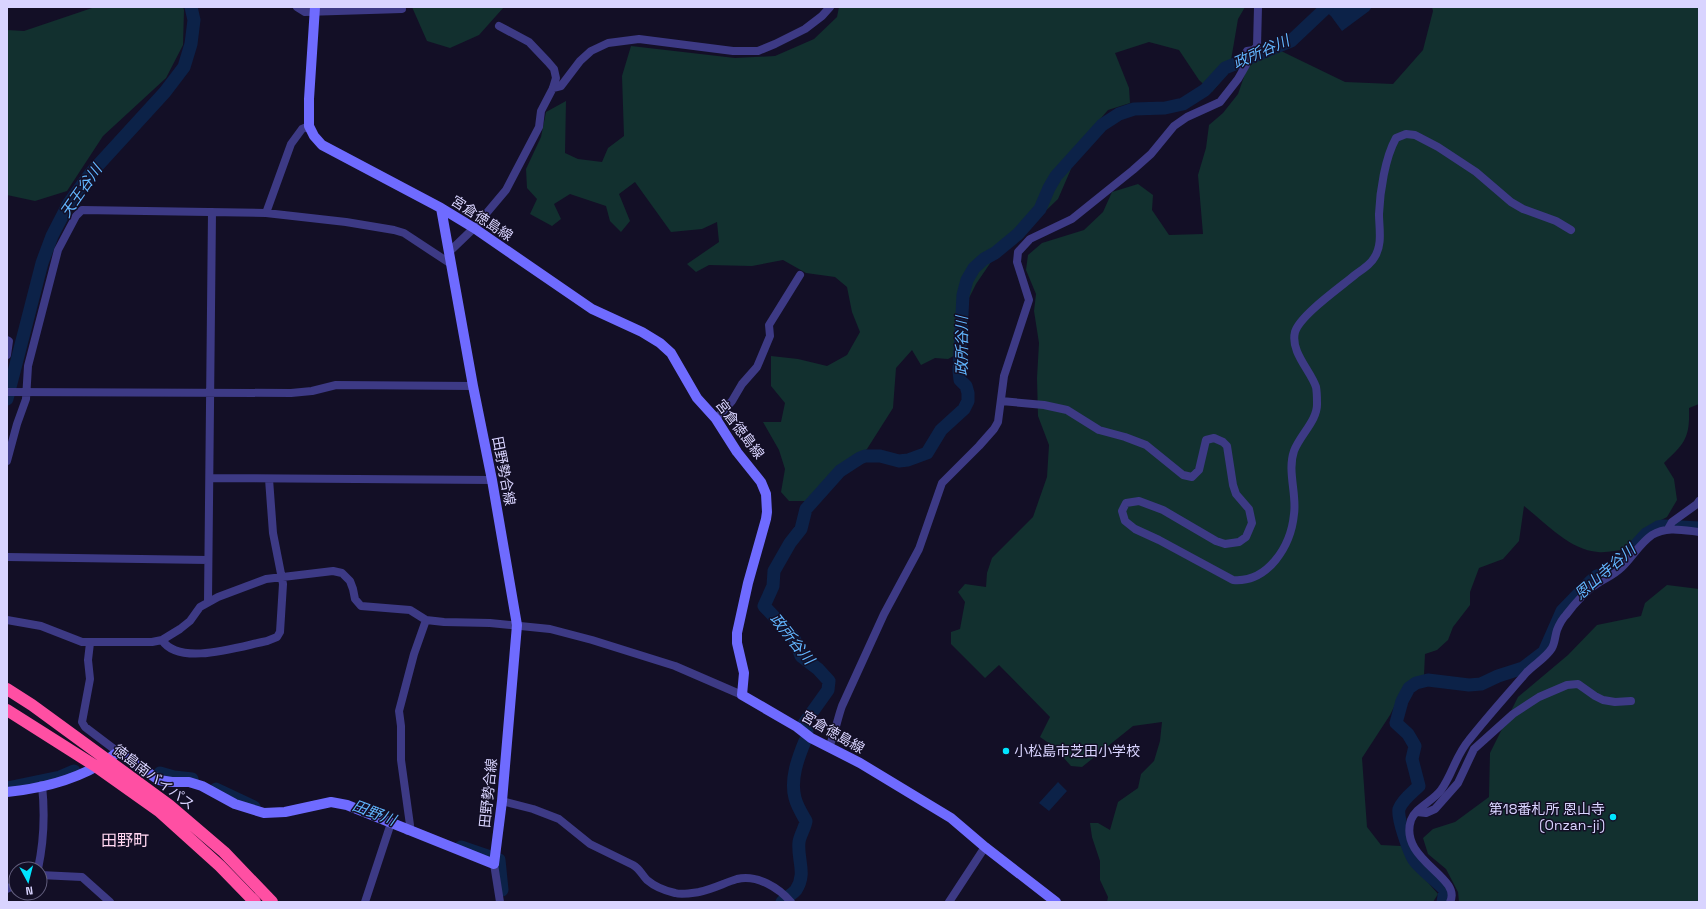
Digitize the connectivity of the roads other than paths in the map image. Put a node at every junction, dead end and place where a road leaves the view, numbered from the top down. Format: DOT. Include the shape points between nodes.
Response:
graph roads {
  1 [pos="297,7"];
  2 [pos="830,7"];
  3 [pos="1258,7"];
  4 [pos="314,9"];
  5 [pos="402,10"];
  6 [pos="499,26"];
  7 [pos="554,88"];
  8 [pos="309,126"];
  9 [pos="441,208"];
  10 [pos="212,212"];
  11 [pos="266,212"];
  12 [pos="474,228"];
  13 [pos="1572,230"];
  14 [pos="449,252"];
  15 [pos="451,264"];
  16 [pos="800,275"];
  17 [pos="7,340"];
  18 [pos="7,355"];
  19 [pos="473,386"];
  20 [pos="7,392"];
  21 [pos="25,392"];
  22 [pos="210,393"];
  23 [pos="1001,401"];
  24 [pos="716,419"];
  25 [pos="7,461"];
  26 [pos="210,478"];
  27 [pos="269,480"];
  28 [pos="492,480"];
  29 [pos="1699,500"];
  30 [pos="1668,529"];
  31 [pos="1699,532"];
  32 [pos="7,557"];
  33 [pos="208,560"];
  34 [pos="282,577"];
  35 [pos="208,601"];
  36 [pos="7,620"];
  37 [pos="426,620"];
  38 [pos="517,625"];
  39 [pos="162,640"];
  40 [pos="90,642"];
  41 [pos="7,689"];
  42 [pos="742,695"];
  43 [pos="1630,701"];
  44 [pos="7,710"];
  45 [pos="829,747"];
  46 [pos="118,752"];
  47 [pos="108,760"];
  48 [pos="97,766"];
  49 [pos="42,786"];
  50 [pos="7,792"];
  51 [pos="502,801"];
  52 [pos="1417,812"];
  53 [pos="391,823"];
  54 [pos="409,829"];
  55 [pos="985,847"];
  56 [pos="40,861"];
  57 [pos="494,864"];
  58 [pos="48,875"];
  59 [pos="788,899"];
  60 [pos="110,902"];
  61 [pos="255,902"];
  62 [pos="272,902"];
  63 [pos="365,902"];
  64 [pos="500,902"];
  65 [pos="949,902"];
  66 [pos="1056,902"];
  67 [pos="1450,902"];
  1 -- 4 [label="street" via="305,12"];
  2 -- 7 [label="street" via="805,29 758,51 733,51 639,39 608,43 591,51 561,86"];
  3 -- 23 [label="street" via="1257,46 1254,50 1247,51 1244,56 1246,65 1238,80 1220,102 1174,126 1151,154 1133,170 1072,219 1030,239 1018,252 1017,262 1029,300 1004,376"];
  4 -- 5 [label="street"];
  4 -- 8 [label="main road"];
  6 -- 7 [label="street" via="529,42 554,69"];
  7 -- 12 [label="street" via="541,111 538,127 506,190"];
  8 -- 9 [label="main road, 宮倉徳島線" via="322,145"];
  8 -- 11 [label="street" via="302,129 291,144"];
  9 -- 12 [label="main road, 宮倉徳島線"];
  9 -- 14 [label="main road, 田野勢合線"];
  10 -- 11 [label="street"];
  10 -- 21 [label="street" via="82,210 58,250 28,366"];
  10 -- 22 [label="street"];
  11 -- 15 [label="street" via="394,230 404,233"];
  12 -- 14 [label="street"];
  12 -- 24 [label="main road, 宮倉徳島線" via="592,309 660,343 671,354 697,398"];
  13 -- 23 [label="street" via="1511,202 1476,172 1438,147 1415,135 1406,134 1396,138 1391,147 1381,190 1378,250 1374,259 1329,295 1303,319 1296,331 1294,338 1297,351 1316,388 1318,405 1294,451 1294,515 1289,537 1281,554 1270,566 1261,574 1242,581 1233,580 1184,552 1135,529 1125,521 1122,511 1126,503 1139,501 1177,516 1225,544 1239,542 1246,537 1252,523 1249,509 1236,494 1227,446 1223,442 1214,438 1206,440 1199,470 1192,477 1183,475 1146,445 1099,430 1067,410"];
  14 -- 15 [label="main road, 田野勢合線"];
  15 -- 19 [label="main road, 田野勢合線"];
  16 -- 24 [label="street" via="769,325 770,336 757,367"];
  17 -- 18 [label="street"];
  19 -- 22 [label="street" via="336,385 291,393"];
  19 -- 28 [label="main road, 田野勢合線"];
  20 -- 21 [label="street"];
  21 -- 22 [label="street"];
  21 -- 25 [label="street" via="26,399"];
  22 -- 26 [label="street"];
  23 -- 45 [label="street" via="998,422 994,429 942,483 919,549 884,614 842,706"];
  24 -- 42 [label="main road, 宮倉徳島線" via="737,452 761,482 766,500 766,519 737,633 744,673"];
  26 -- 27 [label="street"];
  26 -- 33 [label="street"];
  27 -- 28 [label="street"];
  27 -- 34 [label="street" via="273,533"];
  28 -- 38 [label="main road, 田野勢合線"];
  29 -- 30 [label="street" via="1672,522"];
  30 -- 31 [label="street"];
  30 -- 52 [label="street" via="1652,535 1613,576 1588,590 1565,616 1552,647 1467,742 1440,792"];
  32 -- 33 [label="street"];
  33 -- 35 [label="street"];
  34 -- 35 [label="street" via="266,579"];
  34 -- 37 [label="street" via="333,571 342,573 350,581 355,599 361,606 410,610"];
  34 -- 39 [label="street" via="284,584 281,624 277,637 193,654 172,650"];
  35 -- 39 [label="street" via="190,621"];
  36 -- 40 [label="street" via="41,626 82,642"];
  37 -- 38 [label="street"];
  37 -- 54 [label="street" via="399,711 401,760"];
  38 -- 42 [label="street" via="550,629 592,640 675,666"];
  38 -- 51 [label="main road, 田野勢合線"];
  39 -- 40 [label="street"];
  40 -- 46 [label="street" via="90,679 82,722"];
  41 -- 47 [label="highway, 徳島南バイパス"];
  42 -- 45 [label="main road, 宮倉徳島線"];
  43 -- 52 [label="street" via="1603,700 1578,684 1567,685 1539,697 1513,714 1474,750 1458,783 1435,809 1426,813"];
  44 -- 48 [label="highway, 徳島南バイパス"];
  45 -- 55 [label="main road, 宮倉徳島線" via="908,791 950,818"];
  46 -- 47 [label="main road"];
  46 -- 53 [label="main road" via="159,780 189,782 202,786 247,809 276,814 331,802 347,805"];
  47 -- 48 [label="main road"];
  47 -- 62 [label="highway, 徳島南バイパス" via="169,805 224,852"];
  48 -- 49 [label="main road" via="75,778"];
  48 -- 61 [label="highway, 徳島南バイパス" via="159,811 220,866"];
  49 -- 50 [label="main road"];
  49 -- 56 [label="street" via="45,808"];
  51 -- 57 [label="main road, 田野勢合線"];
  51 -- 59 [label="street" via="560,819 590,844 634,864 651,883 677,894 709,890 738,879 749,878 773,886"];
  52 -- 67 [label="street" via="1411,820 1412,844 1419,857 1445,880 1451,891"];
  53 -- 54 [label="main road"];
  53 -- 63 [label="street"];
  54 -- 57 [label="main road"];
  55 -- 65 [label="street"];
  55 -- 66 [label="main road, 宮倉徳島線"];
  57 -- 64 [label="street"];
  58 -- 60 [label="street" via="82,877"];
}
